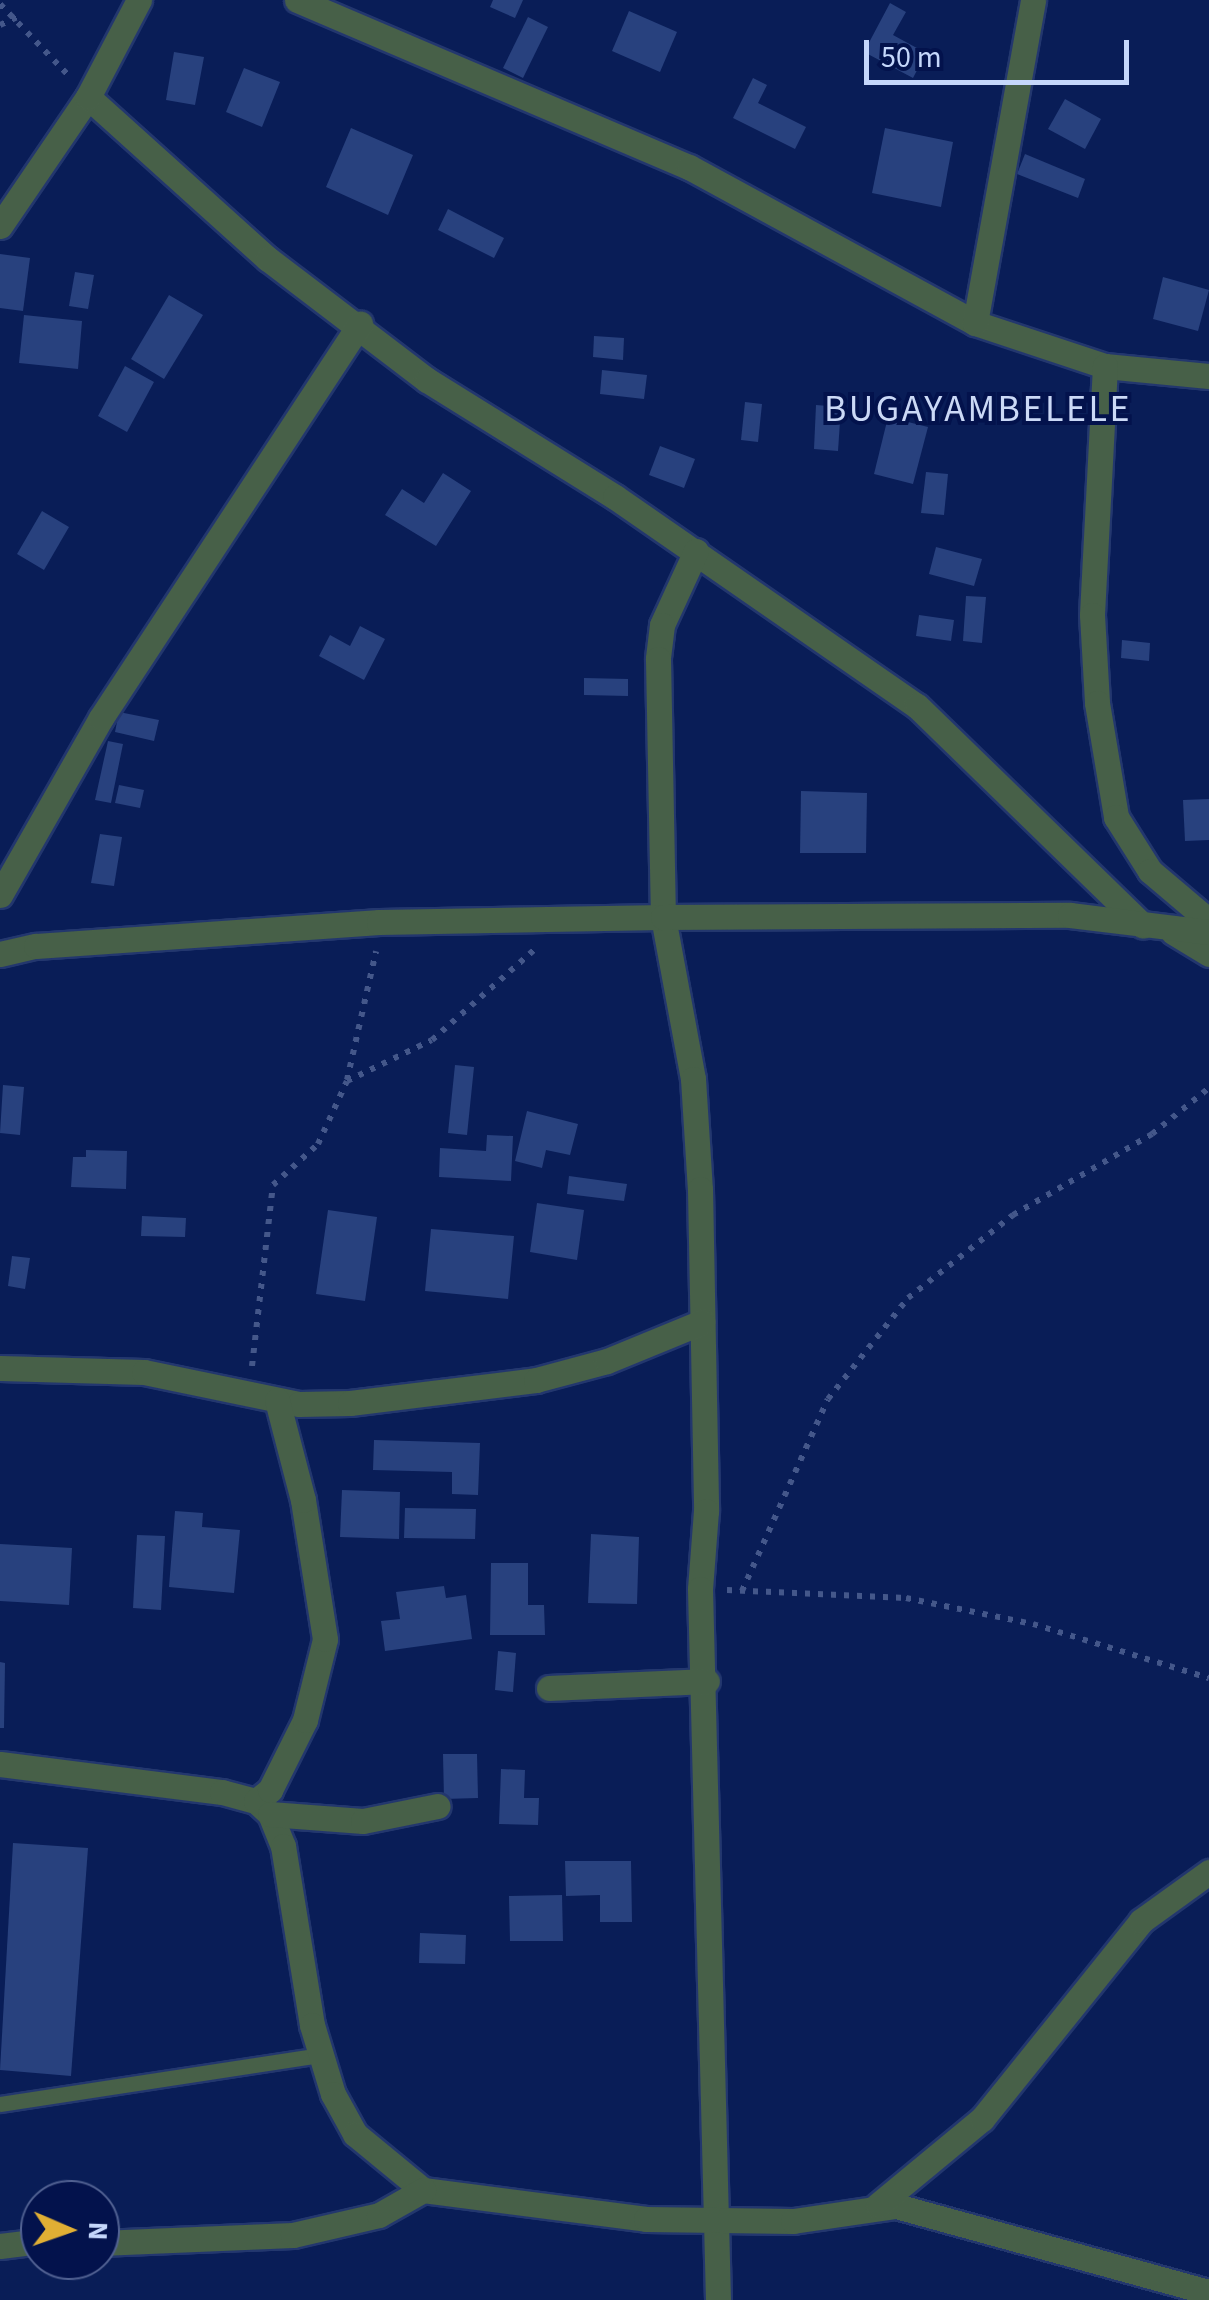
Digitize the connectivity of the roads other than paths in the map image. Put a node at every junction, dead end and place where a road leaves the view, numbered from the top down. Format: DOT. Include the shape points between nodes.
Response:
graph roads {
  1 [pos="139,0"];
  2 [pos="297,0"];
  3 [pos="1033,0"];
  4 [pos="88,98"];
  5 [pos="0,226"];
  6 [pos="975,323"];
  7 [pos="360,324"];
  8 [pos="1105,366"];
  9 [pos="1209,376"];
  10 [pos="696,551"];
  11 [pos="0,896"];
  12 [pos="663,917"];
  13 [pos="1209,920"];
  14 [pos="1156,928"];
  15 [pos="1209,932"];
  16 [pos="0,954"];
  17 [pos="1209,954"];
  18 [pos="702,1322"];
  19 [pos="0,1368"];
  20 [pos="277,1400"];
  21 [pos="707,1681"];
  22 [pos="548,1688"];
  23 [pos="0,1764"];
  24 [pos="438,1806"];
  25 [pos="263,1808"];
  26 [pos="1209,1872"];
  27 [pos="320,2055"];
  28 [pos="0,2104"];
  29 [pos="422,2190"];
  30 [pos="878,2205"];
  31 [pos="720,2221"];
  32 [pos="120,2242"];
  33 [pos="1209,2292"];
  34 [pos="718,2300"];
  1 -- 4 [label="street"];
  2 -- 6 [label="street" via="689,168"];
  3 -- 6 [label="street"];
  4 -- 5 [label="street"];
  4 -- 7 [label="street" via="268,259"];
  6 -- 8 [label="street"];
  7 -- 10 [label="street" via="427,380"];
  7 -- 11 [label="street" via="101,718"];
  8 -- 9 [label="street"];
  8 -- 13 [label="street" via="1092,615 1097,703 1116,817 1150,871"];
  10 -- 12 [label="street" via="662,625 658,659"];
  10 -- 14 [label="street" via="917,706"];
  12 -- 14 [label="street" via="1070,914"];
  12 -- 16 [label="street" via="565,924 379,922 73,942"];
  12 -- 18 [label="street" via="693,1079"];
  14 -- 15 [label="street"];
  14 -- 17 [label="street"];
  18 -- 20 [label="street" via="536,1380 350,1403"];
  18 -- 21 [label="street" via="700,1589"];
  19 -- 20 [label="street" via="144,1372"];
  20 -- 25 [label="street" via="304,1500 325,1640 305,1720"];
  21 -- 22 [label="street"];
  21 -- 31 [label="street"];
  23 -- 25 [label="street"];
  24 -- 25 [label="street" via="362,1821"];
  25 -- 27 [label="street" via="282,1846"];
  26 -- 30 [label="street" via="1141,1922 982,2119"];
  27 -- 28 [label="lane"];
  27 -- 29 [label="street" via="355,2134"];
  29 -- 31 [label="street" via="646,2219"];
  29 -- 32 [label="street" via="380,2215 293,2235"];
  30 -- 31 [label="street" via="793,2220"];
  30 -- 33 [label="street"];
  31 -- 34 [label="street"];
}
